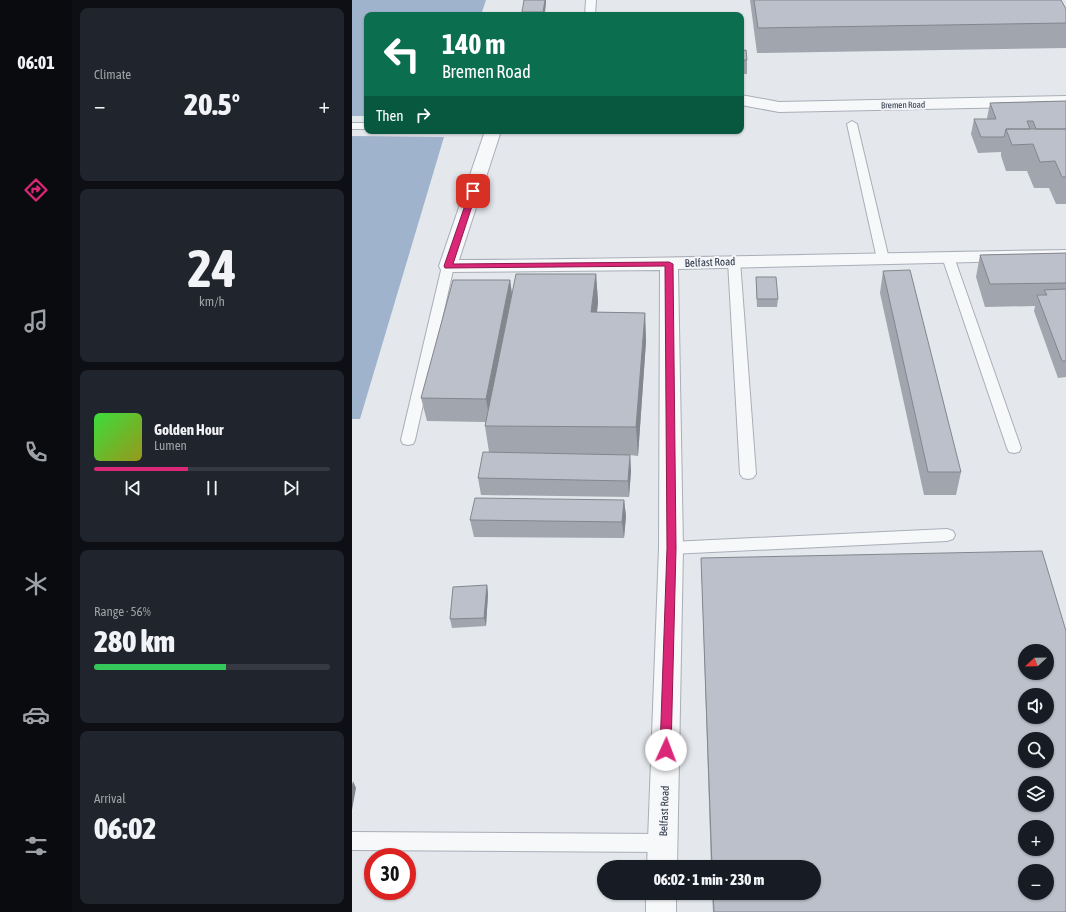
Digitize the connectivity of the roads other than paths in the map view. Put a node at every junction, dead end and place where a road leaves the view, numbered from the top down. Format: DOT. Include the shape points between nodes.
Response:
graph roads {
  1 [pos="591,0"];
  2 [pos="590,12"];
  3 [pos="744,101"];
  4 [pos="1066,101"];
  5 [pos="852,124"];
  6 [pos="352,126"];
  7 [pos="364,126"];
  8 [pos="492,134"];
  9 [pos="1066,256"];
  10 [pos="948,257"];
  11 [pos="883,258"];
  12 [pos="734,261"];
  13 [pos="669,264"];
  14 [pos="448,266"];
  15 [pos="408,440"];
  16 [pos="1014,448"];
  17 [pos="748,474"];
  18 [pos="948,535"];
  19 [pos="672,548"];
  20 [pos="352,841"];
  21 [pos="663,843"];
  22 [pos="662,860"];
  23 [pos="662,900"];
  24 [pos="661,912"];
  1 -- 2 [label="lane"];
  3 -- 4 [label="street, Bremen Road" via="779,107"];
  5 -- 11 [label="lane"];
  6 -- 7 [label="lane"];
  8 -- 14 [label="street"];
  9 -- 10 [label="street, Belfast Road"];
  10 -- 11 [label="street, Belfast Road"];
  10 -- 16 [label="lane"];
  11 -- 12 [label="street, Belfast Road"];
  12 -- 13 [label="street, Belfast Road"];
  12 -- 17 [label="lane"];
  13 -- 14 [label="street"];
  13 -- 19 [label="street, Belfast Road"];
  14 -- 15 [label="lane"];
  18 -- 19 [label="lane"];
  19 -- 21 [label="street, Belfast Road"];
  20 -- 21 [label="lane"];
  21 -- 22 [label="street, Belfast Road"];
  23 -- 24 [label="street"];
}
